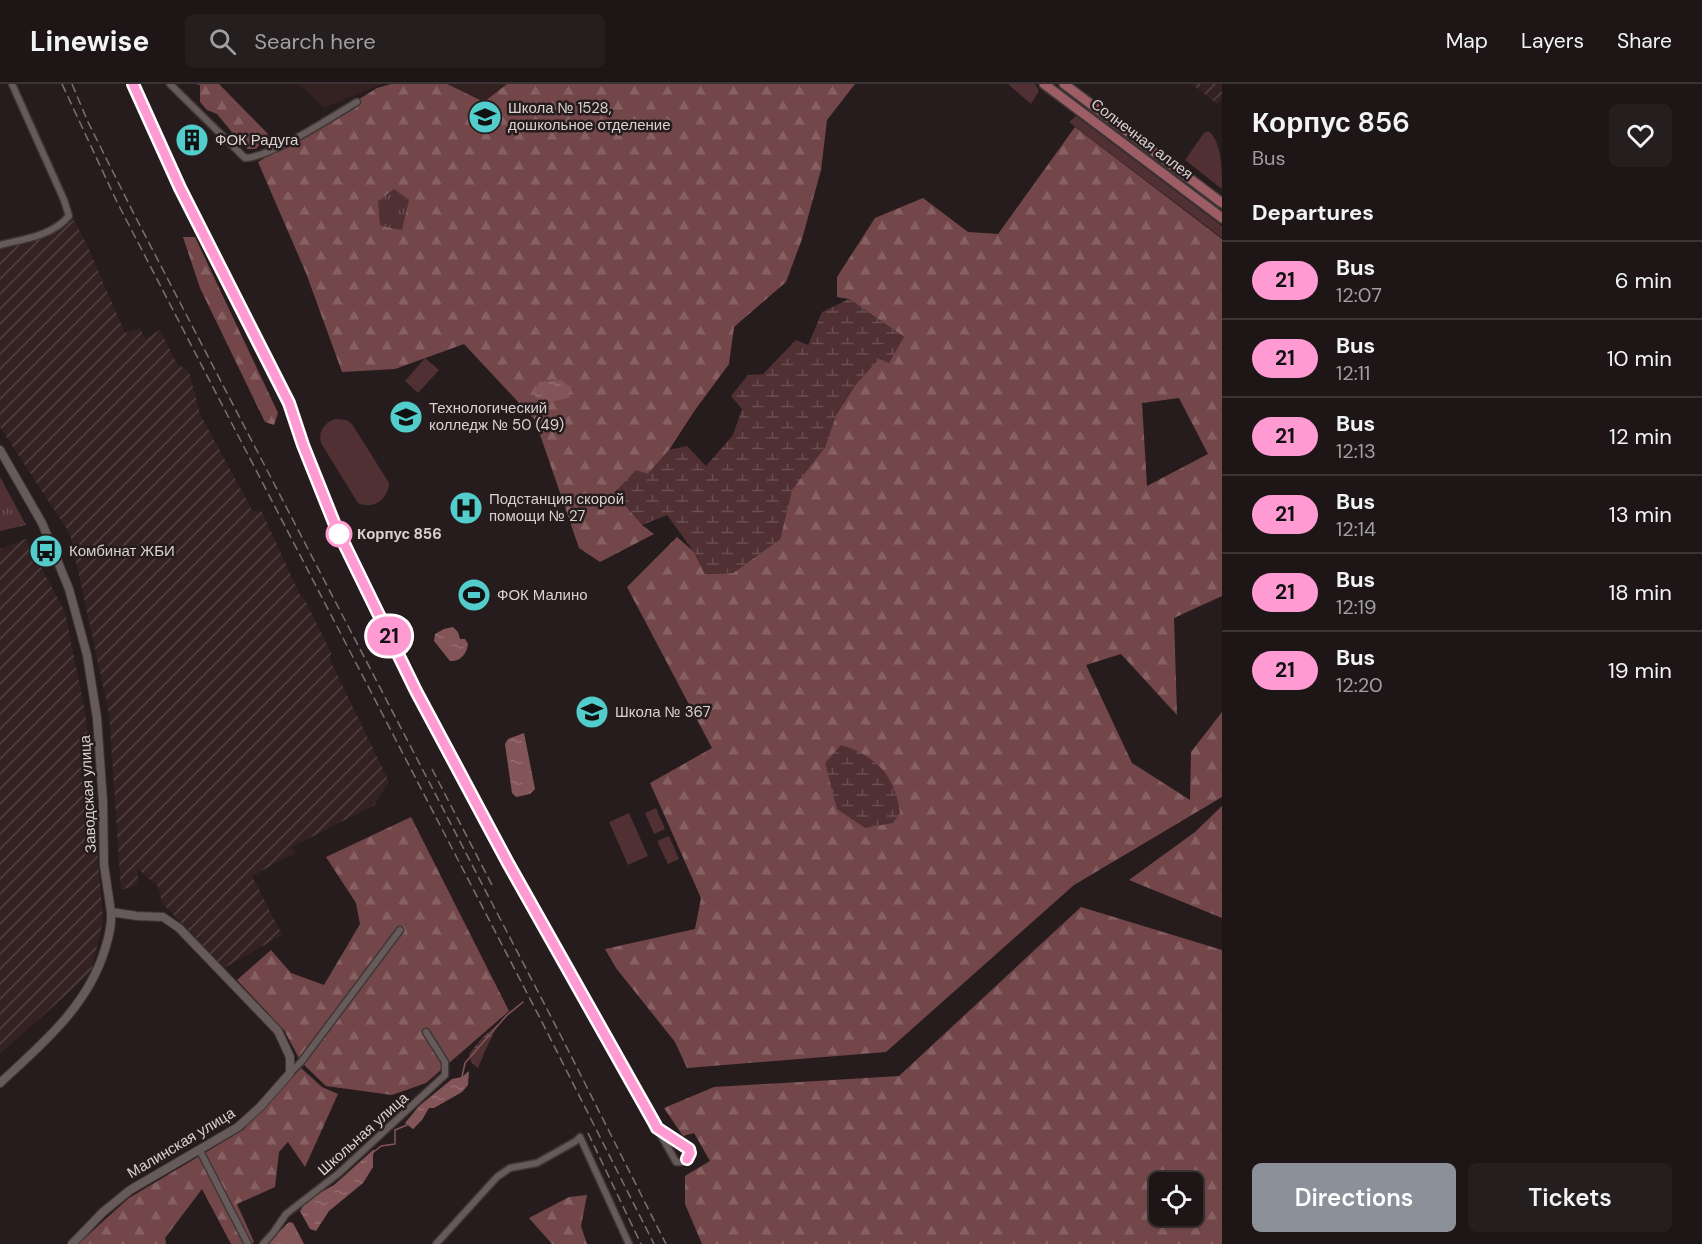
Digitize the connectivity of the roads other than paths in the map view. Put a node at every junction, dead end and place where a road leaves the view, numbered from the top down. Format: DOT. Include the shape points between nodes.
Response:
graph roads {
  1 [pos="12,84"];
  2 [pos="133,84"];
  3 [pos="170,84"];
  4 [pos="1044,84"];
  5 [pos="1064,84"];
  6 [pos="357,102"];
  7 [pos="1177,184"];
  8 [pos="1212,196"];
  9 [pos="1222,203"];
  10 [pos="1222,218"];
  11 [pos="0,245"];
  12 [pos="0,450"];
  13 [pos="111,912"];
  14 [pos="400,930"];
  15 [pos="426,1032"];
  16 [pos="290,1073"];
  17 [pos="0,1083"];
  18 [pos="657,1128"];
  19 [pos="200,1151"];
  20 [pos="72,1244"];
  21 [pos="248,1244"];
  22 [pos="263,1244"];
  23 [pos="436,1244"];
  24 [pos="629,1244"];
  1 -- 11 [label="street" via="69,216 50,231"];
  2 -- 18 [label="street" via="180,188 289,403 339,535 416,691"];
  3 -- 6 [label="street" via="245,158 288,142"];
  4 -- 7 [label="main road, Солнечная аллея"];
  5 -- 8 [label="main road, Солнечная аллея"];
  7 -- 8 [label="main road" via="1180,180 1204,197"];
  7 -- 10 [label="main road, Солнечная аллея"];
  8 -- 9 [label="main road, Солнечная аллея"];
  12 -- 13 [label="street, Заводская улица" via="42,523 69,589 87,655 97,718 104,865"];
  13 -- 16 [label="street" via="163,917 179,928 278,1031 290,1058"];
  13 -- 17 [label="street, Заводская улица" via="112,923 101,961 82,998 67,1018"];
  14 -- 16 [label="street"];
  15 -- 22 [label="street, Школьная улица" via="445,1062 445,1075 339,1173 286,1214"];
  16 -- 19 [label="street, Малинская улица" via="238,1127"];
  18 -- 18 [label="street" via="689,1149 687,1159 676,1162"];
  19 -- 20 [label="street, Малинская улица" via="130,1190"];
  19 -- 21 [label="street"];
  23 -- 24 [label="street" via="497,1177 510,1168 537,1163 580,1137"];
}
